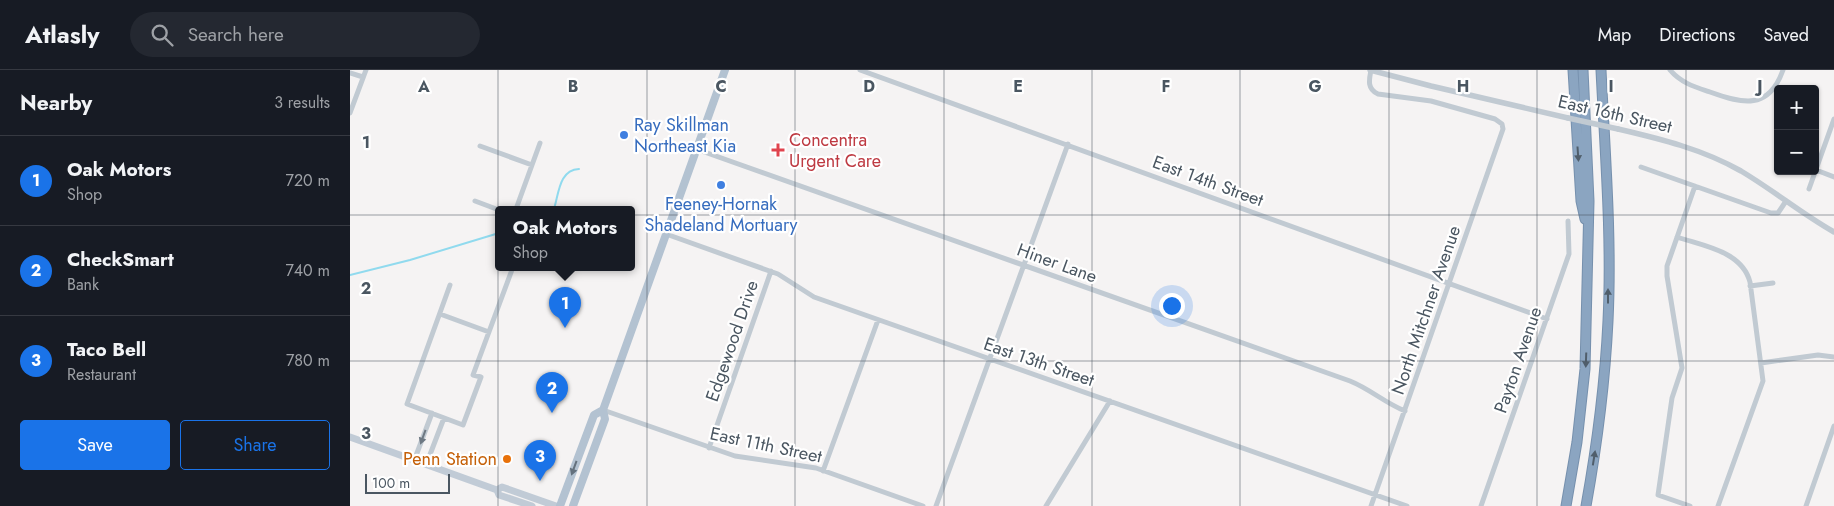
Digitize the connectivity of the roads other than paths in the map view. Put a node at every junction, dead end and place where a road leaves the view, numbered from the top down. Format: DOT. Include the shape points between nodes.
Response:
graph roads {
  1 [pos="366,70"];
  2 [pos="725,70"];
  3 [pos="860,70"];
  4 [pos="1371,70"];
  5 [pos="1573,70"];
  6 [pos="1583,70"];
  7 [pos="1601,70"];
  8 [pos="1670,70"];
  9 [pos="1783,70"];
  10 [pos="350,73"];
  11 [pos="363,77"];
  12 [pos="350,113"];
  13 [pos="1834,119"];
  14 [pos="540,143"];
  15 [pos="1068,144"];
  16 [pos="480,146"];
  17 [pos="696,149"];
  18 [pos="1819,162"];
  19 [pos="532,165"];
  20 [pos="1641,167"];
  21 [pos="1819,171"];
  22 [pos="1814,175"];
  23 [pos="1834,177"];
  24 [pos="1695,186"];
  25 [pos="1809,190"];
  26 [pos="475,201"];
  27 [pos="1786,201"];
  28 [pos="517,206"];
  29 [pos="495,208"];
  30 [pos="1568,221"];
  31 [pos="1834,232"];
  32 [pos="666,234"];
  33 [pos="1587,236"];
  34 [pos="1677,237"];
  35 [pos="1023,265"];
  36 [pos="512,271"];
  37 [pos="771,271"];
  38 [pos="1450,283"];
  39 [pos="1773,283"];
  40 [pos="450,285"];
  41 [pos="1750,286"];
  42 [pos="440,314"];
  43 [pos="1547,319"];
  44 [pos="878,320"];
  45 [pos="489,332"];
  46 [pos="1834,357"];
  47 [pos="989,358"];
  48 [pos="1761,363"];
  49 [pos="1110,401"];
  50 [pos="603,410"];
  51 [pos="1405,411"];
  52 [pos="432,413"];
  53 [pos="444,418"];
  54 [pos="1834,426"];
  55 [pos="350,437"];
  56 [pos="709,448"];
  57 [pos="414,461"];
  58 [pos="426,465"];
  59 [pos="823,471"];
  60 [pos="497,490"];
  61 [pos="1375,495"];
  62 [pos="532,506"];
  63 [pos="556,506"];
  64 [pos="560,506"];
  65 [pos="573,506"];
  66 [pos="923,506"];
  67 [pos="936,506"];
  68 [pos="1046,506"];
  69 [pos="1371,506"];
  70 [pos="1408,506"];
  71 [pos="1481,506"];
  72 [pos="1566,506"];
  73 [pos="1586,506"];
  74 [pos="1690,506"];
  75 [pos="1718,506"];
  76 [pos="1806,506"];
  1 -- 11 [label="street"];
  2 -- 17 [label="main road"];
  3 -- 15 [label="street, East 14th Street"];
  4 -- 27 [label="street, East 16th Street, bridge" via="1673,142 1713,157 1753,178"];
  4 -- 38 [label="street, North Mitchner Avenue" via="1369,86 1378,94 1431,101 1495,119 1502,124 1502,135"];
  5 -- 33 [label="highway, one-way" via="1581,201"];
  6 -- 33 [label="highway" via="1589,201"];
  73 -- 7 [label="highway, one-way" via="1599,419 1608,320 1608,229"];
  8 -- 9 [label="street" via="1685,83 1744,102 1760,99 1771,92"];
  10 -- 11 [label="street"];
  11 -- 12 [label="street"];
  13 -- 18 [label="street"];
  14 -- 19 [label="street"];
  15 -- 35 [label="street"];
  15 -- 38 [label="street, East 14th Street"];
  16 -- 19 [label="street"];
  17 -- 32 [label="main road"];
  17 -- 35 [label="street, Hiner Lane"];
  19 -- 28 [label="street"];
  20 -- 24 [label="street"];
  21 -- 23 [label="street"];
  22 -- 25 [label="street"];
  24 -- 27 [label="street" via="1771,213 1778,212"];
  24 -- 34 [label="street"];
  26 -- 29 [label="street"];
  27 -- 31 [label="street, East 16th Street"];
  30 -- 43 [label="street, Payton Avenue" via="1569,254"];
  32 -- 37 [label="street, East 13th Street"];
  32 -- 50 [label="main road"];
  33 -- 72 [label="highway, one-way" via="1585,369"];
  34 -- 41 [label="street" via="1734,258 1745,270"];
  34 -- 74 [label="street" via="1667,273 1681,371 1672,398 1658,495"];
  35 -- 47 [label="street"];
  35 -- 51 [label="street, Hiner Lane" via="1362,386"];
  36 -- 45 [label="street"];
  37 -- 44 [label="street, East 13th Street" via="814,297"];
  37 -- 56 [label="street, Edgewood Drive"];
  38 -- 43 [label="street, East 14th Street"];
  38 -- 51 [label="street, North Mitchner Avenue"];
  39 -- 41 [label="street"];
  40 -- 42 [label="street"];
  41 -- 48 [label="street"];
  42 -- 45 [label="street"];
  42 -- 52 [label="street" via="407,404"];
  43 -- 71 [label="street, Payton Avenue"];
  44 -- 47 [label="street, East 13th Street"];
  44 -- 59 [label="street"];
  45 -- 53 [label="street" via="473,374 481,378 463,425"];
  46 -- 48 [label="street" via="1818,355"];
  47 -- 49 [label="street, East 13th Street"];
  47 -- 67 [label="street"];
  48 -- 75 [label="street" via="1763,381"];
  49 -- 61 [label="street, East 13th Street"];
  49 -- 68 [label="street"];
  50 -- 56 [label="street, East 11th Street"];
  50 -- 64 [label="main road, one-way" via="594,416"];
  50 -- 65 [label="main road" via="605,419"];
  51 -- 61 [label="street, North Mitchner Avenue"];
  52 -- 53 [label="street"];
  52 -- 57 [label="street, one-way"];
  53 -- 58 [label="street"];
  54 -- 76 [label="street"];
  55 -- 57 [label="main road"];
  56 -- 59 [label="street, East 11th Street" via="735,456 791,463"];
  57 -- 58 [label="main road"];
  58 -- 60 [label="main road"];
  59 -- 66 [label="street, East 11th Street"];
  60 -- 62 [label="main road" via="499,494"];
  60 -- 63 [label="main road" via="502,487"];
  61 -- 69 [label="street, North Mitchner Avenue"];
  61 -- 70 [label="street, East 13th Street"];
}
